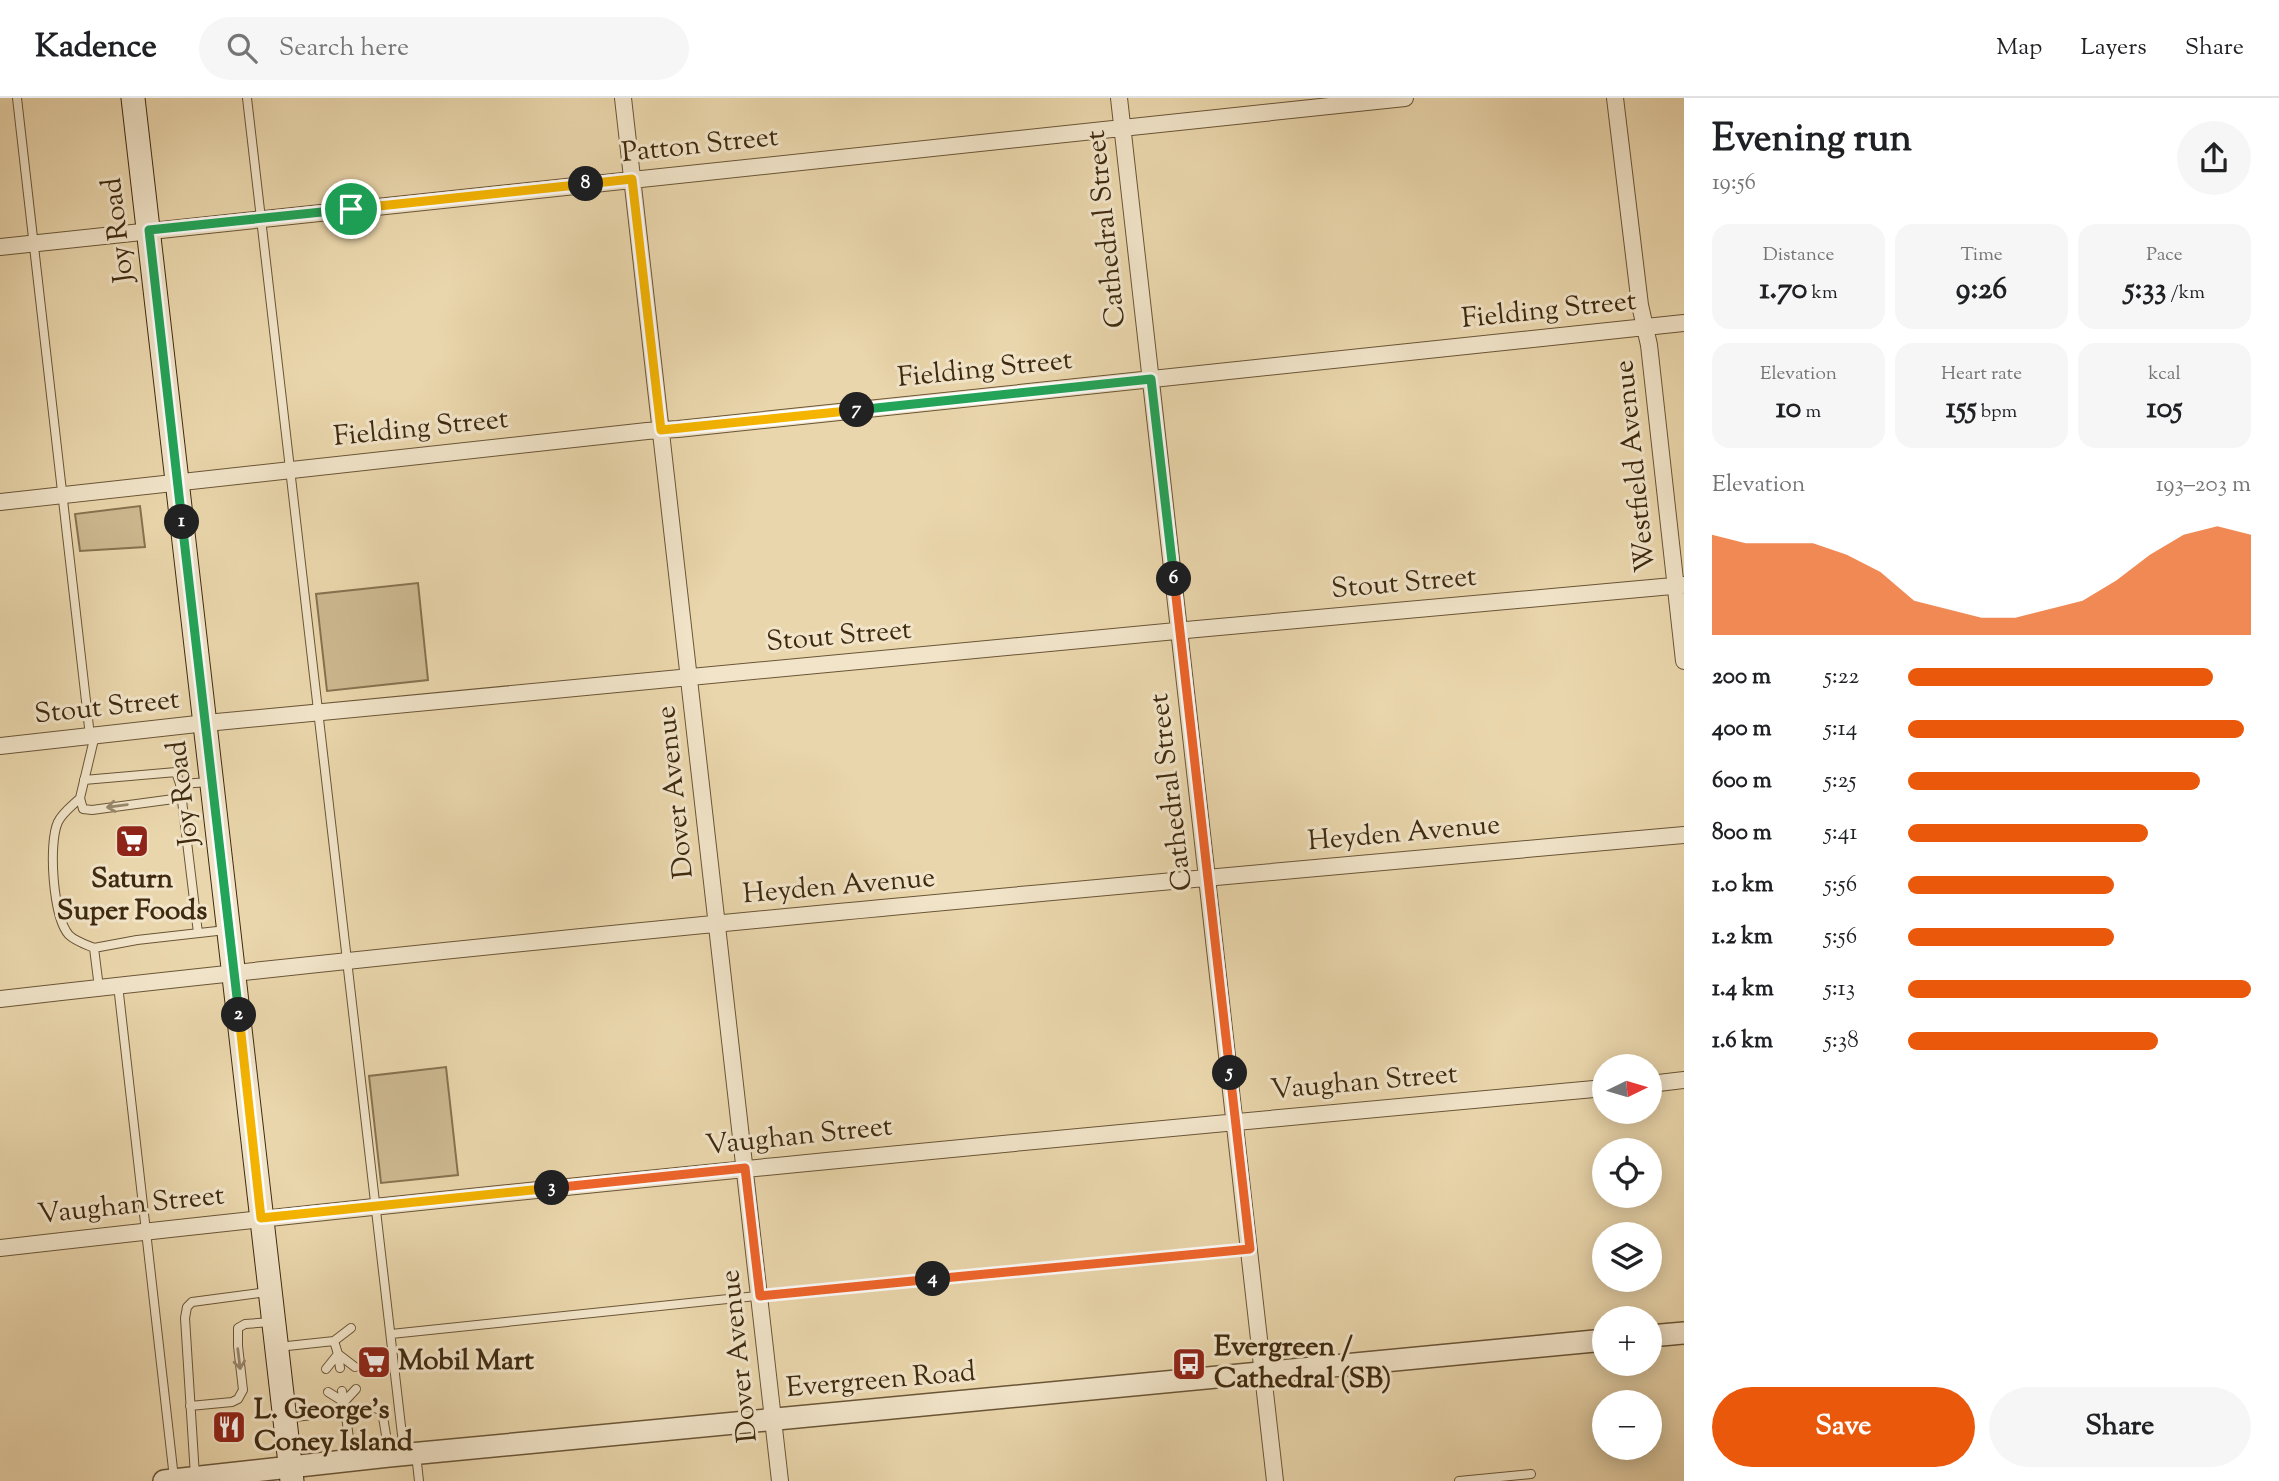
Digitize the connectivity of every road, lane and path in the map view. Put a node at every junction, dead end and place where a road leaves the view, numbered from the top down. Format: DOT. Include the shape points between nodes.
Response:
graph roads {
  1 [pos="17,98"];
  2 [pos="133,98"];
  3 [pos="247,98"];
  4 [pos="623,98"];
  5 [pos="1119,98"];
  6 [pos="1405,98"];
  7 [pos="1615,98"];
  8 [pos="1122,128"];
  9 [pos="632,179"];
  10 [pos="262,218"];
  11 [pos="149,230"];
  12 [pos="34,243"];
  13 [pos="0,247"];
  14 [pos="1684,323"];
  15 [pos="1645,328"];
  16 [pos="1151,379"];
  17 [pos="661,430"];
  18 [pos="291,470"];
  19 [pos="177,482"];
  20 [pos="62,495"];
  21 [pos="0,502"];
  22 [pos="1680,586"];
  23 [pos="1180,631"];
  24 [pos="1684,661"];
  25 [pos="690,678"];
  26 [pos="319,713"];
  27 [pos="206,723"];
  28 [pos="93,735"];
  29 [pos="0,746"];
  30 [pos="84,780"];
  31 [pos="212,782"];
  32 [pos="180,784"];
  33 [pos="80,798"];
  34 [pos="181,798"];
  35 [pos="1684,835"];
  36 [pos="1208,878"];
  37 [pos="718,925"];
  38 [pos="229,929"];
  39 [pos="198,933"];
  40 [pos="94,948"];
  41 [pos="348,961"];
  42 [pos="234,972"];
  43 [pos="118,985"];
  44 [pos="99,988"];
  45 [pos="0,999"];
  46 [pos="1684,1080"];
  47 [pos="1662,1083"];
  48 [pos="1592,1089"];
  49 [pos="1236,1122"];
  50 [pos="745,1168"];
  51 [pos="377,1206"];
  52 [pos="261,1218"];
  53 [pos="146,1231"];
  54 [pos="0,1248"];
  55 [pos="1250,1249"];
  56 [pos="270,1292"];
  57 [pos="760,1296"];
  58 [pos="274,1322"];
  59 [pos="351,1328"];
  60 [pos="1684,1333"];
  61 [pos="391,1334"];
  62 [pos="1662,1335"];
  63 [pos="334,1341"];
  64 [pos="1592,1341"];
  65 [pos="277,1347"];
  66 [pos="338,1354"];
  67 [pos="355,1367"];
  68 [pos="340,1368"];
  69 [pos="326,1369"];
  70 [pos="1264,1372"];
  71 [pos="356,1390"];
  72 [pos="342,1391"];
  73 [pos="328,1392"];
  74 [pos="190,1406"];
  75 [pos="344,1406"];
  76 [pos="286,1418"];
  77 [pos="774,1419"];
  78 [pos="403,1455"];
  79 [pos="352,1460"];
  80 [pos="291,1474"];
  81 [pos="1531,1474"];
  82 [pos="238,1477"];
  83 [pos="177,1480"];
  84 [pos="419,1481"];
  85 [pos="780,1481"];
  86 [pos="1275,1481"];
  87 [pos="1459,1481"];
  1 -- 12 [label="lane"];
  2 -- 11 [label="main road, Joy Road"];
  3 -- 10 [label="lane"];
  4 -- 9 [label="street, Dover Avenue"];
  5 -- 8 [label="street, Cathedral Street"];
  6 -- 8 [label="street, Patton Street"];
  7 -- 15 [label="street, Westfield Avenue"];
  8 -- 9 [label="street, Patton Street"];
  8 -- 16 [label="street, Cathedral Street"];
  9 -- 10 [label="street, Patton Street"];
  9 -- 17 [label="street, Dover Avenue"];
  10 -- 11 [label="street, Patton Street"];
  10 -- 18 [label="lane"];
  11 -- 12 [label="street, Patton Street"];
  11 -- 19 [label="main road, Joy Road"];
  12 -- 13 [label="street, Patton Street"];
  12 -- 20 [label="lane"];
  14 -- 15 [label="street, Fielding Street"];
  15 -- 16 [label="street, Fielding Street"];
  15 -- 22 [label="street, Westfield Avenue"];
  16 -- 17 [label="street, Fielding Street"];
  16 -- 23 [label="street, Cathedral Street"];
  17 -- 18 [label="street, Fielding Street"];
  17 -- 25 [label="street, Dover Avenue"];
  18 -- 19 [label="street, Fielding Street"];
  18 -- 26 [label="lane"];
  19 -- 20 [label="street, Fielding Street"];
  19 -- 27 [label="main road, Joy Road"];
  20 -- 21 [label="street, Fielding Street"];
  20 -- 28 [label="lane"];
  22 -- 23 [label="street, Stout Street"];
  22 -- 24 [label="street, Westfield Avenue"];
  23 -- 25 [label="street, Stout Street"];
  23 -- 36 [label="street, Cathedral Street"];
  25 -- 26 [label="street, Stout Street"];
  25 -- 37 [label="street, Dover Avenue"];
  26 -- 27 [label="street, Stout Street"];
  26 -- 41 [label="lane"];
  27 -- 28 [label="street, Stout Street"];
  27 -- 31 [label="main road, Joy Road"];
  28 -- 29 [label="street, Stout Street"];
  28 -- 30 [label="lane"];
  30 -- 32 [label="lane" via="176,772"];
  30 -- 33 [label="lane"];
  31 -- 32 [label="lane"];
  31 -- 38 [label="main road, Joy Road"];
  32 -- 34 [label="lane"];
  34 -- 33 [label="lane, one-way" via="92,810 83,808"];
  33 -- 40 [label="lane" via="59,819 53,836 54,880 69,935"];
  34 -- 39 [label="lane"];
  35 -- 36 [label="street, Heyden Avenue"];
  36 -- 37 [label="street, Heyden Avenue"];
  36 -- 49 [label="street, Cathedral Street"];
  37 -- 41 [label="street, Heyden Avenue"];
  37 -- 50 [label="street, Dover Avenue"];
  38 -- 39 [label="lane"];
  38 -- 42 [label="main road, Joy Road"];
  39 -- 40 [label="lane"];
  40 -- 44 [label="lane"];
  41 -- 42 [label="street, Heyden Avenue"];
  41 -- 51 [label="lane"];
  42 -- 43 [label="street, Heyden Avenue"];
  42 -- 52 [label="main road, Joy Road"];
  43 -- 44 [label="street, Heyden Avenue"];
  43 -- 53 [label="lane"];
  44 -- 45 [label="street, Heyden Avenue"];
  46 -- 47 [label="street"];
  48 -- 49 [label="street, Vaughan Street"];
  49 -- 50 [label="street, Vaughan Street"];
  49 -- 55 [label="street, Cathedral Street"];
  50 -- 51 [label="street, Vaughan Street"];
  50 -- 57 [label="street, Dover Avenue"];
  51 -- 52 [label="street, Vaughan Street"];
  51 -- 61 [label="lane"];
  52 -- 53 [label="street, Vaughan Street"];
  52 -- 56 [label="main road, Joy Road"];
  53 -- 54 [label="street, Vaughan Street"];
  53 -- 83 [label="lane"];
  55 -- 57 [label="lane"];
  55 -- 70 [label="street, Cathedral Street"];
  56 -- 58 [label="main road, Joy Road"];
  56 -- 74 [label="lane" via="191,1302 187,1307"];
  57 -- 61 [label="lane"];
  57 -- 77 [label="street, Dover Avenue"];
  58 -- 65 [label="main road, Joy Road"];
  58 -- 74 [label="lane, one-way" via="238,1328 243,1390 238,1399"];
  59 -- 63 [label="lane"];
  60 -- 62 [label="street"];
  61 -- 78 [label="lane"];
  63 -- 65 [label="lane"];
  63 -- 66 [label="lane"];
  64 -- 70 [label="street, Evergreen Road"];
  65 -- 76 [label="main road, Joy Road"];
  66 -- 67 [label="lane"];
  66 -- 68 [label="lane"];
  66 -- 69 [label="lane"];
  70 -- 77 [label="street, Evergreen Road"];
  70 -- 86 [label="street, Cathedral Street"];
  71 -- 75 [label="lane"];
  72 -- 75 [label="lane"];
  73 -- 75 [label="lane"];
  74 -- 83 [label="lane"];
  75 -- 76 [label="lane"];
  75 -- 78 [label="lane" via="383,1411"];
  75 -- 79 [label="lane"];
  76 -- 80 [label="main road, Joy Road"];
  77 -- 78 [label="street, Evergreen Road"];
  77 -- 85 [label="street, Dover Avenue"];
  78 -- 79 [label="street, Evergreen Road"];
  78 -- 84 [label="lane"];
  79 -- 80 [label="street, Evergreen Road"];
  80 -- 82 [label="street, Evergreen Road"];
  81 -- 87 [label="lane"];
  82 -- 83 [label="street, Evergreen Road"];
}
